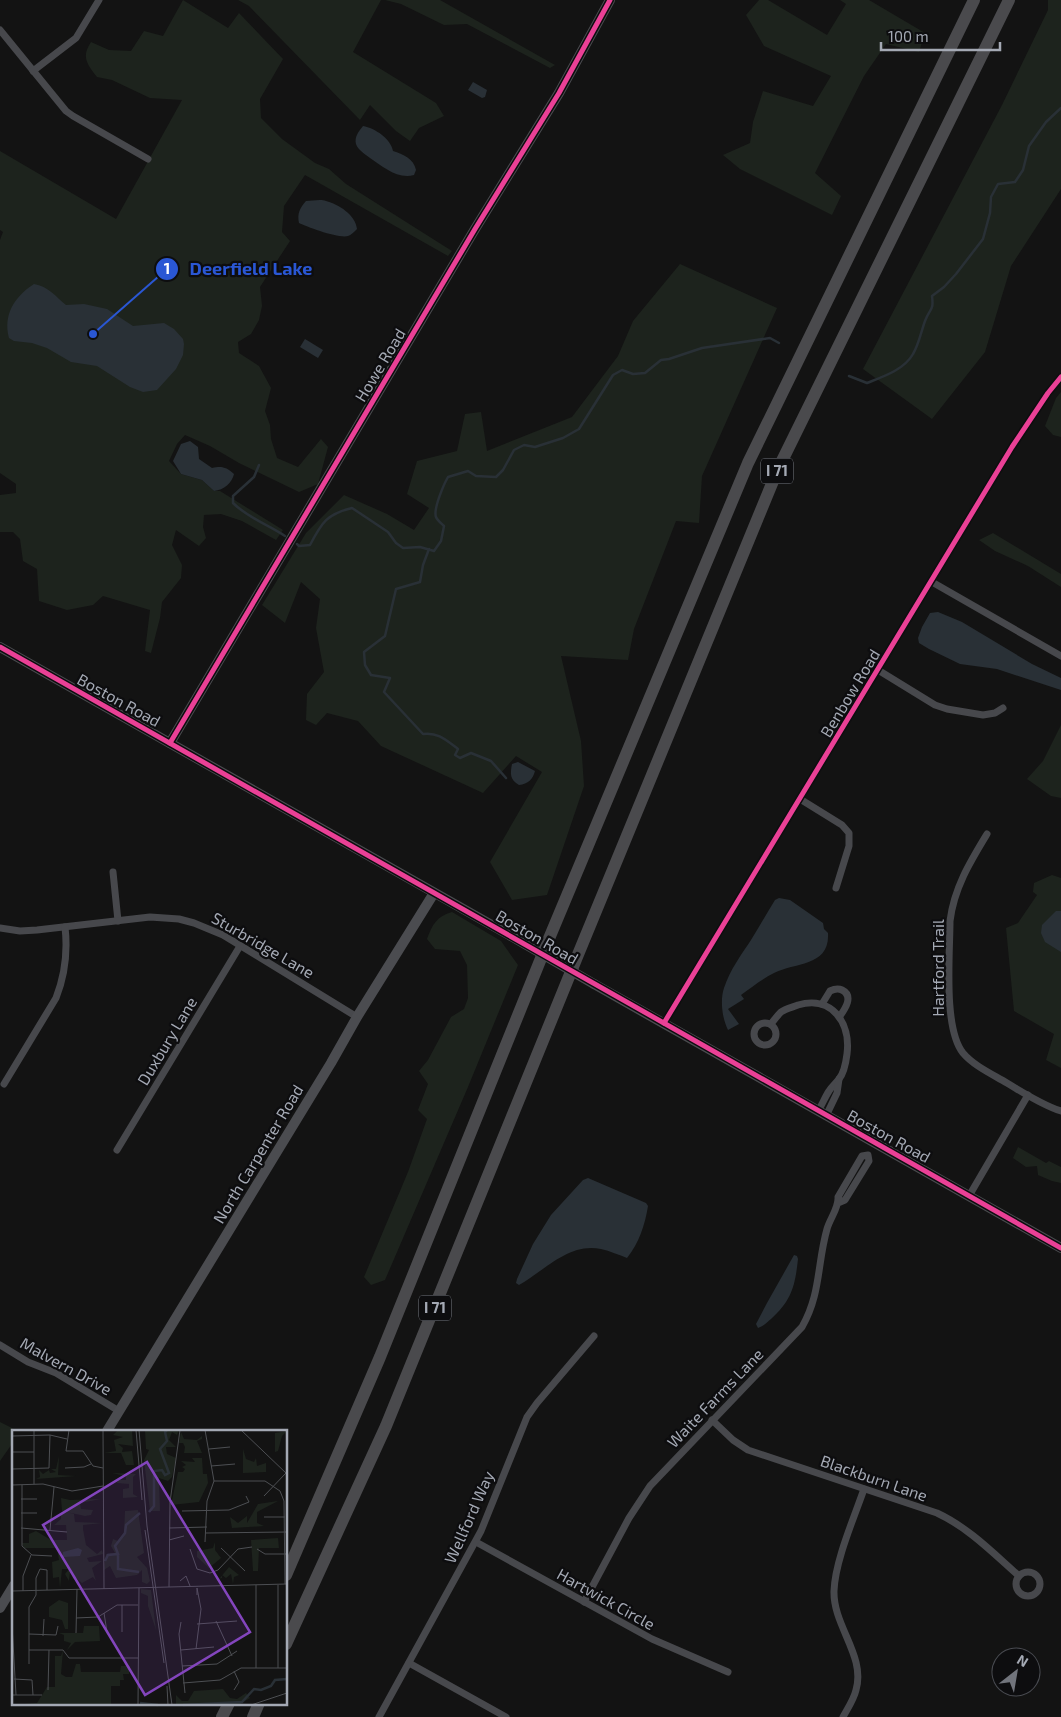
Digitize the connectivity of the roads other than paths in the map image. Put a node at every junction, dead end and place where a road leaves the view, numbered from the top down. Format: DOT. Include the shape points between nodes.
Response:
graph roads {
  1 [pos="98,0"];
  2 [pos="610,0"];
  3 [pos="974,0"];
  4 [pos="1009,0"];
  5 [pos="0,30"];
  6 [pos="33,70"];
  7 [pos="148,159"];
  8 [pos="1061,378"];
  9 [pos="932,582"];
  10 [pos="0,647"];
  11 [pos="1061,656"];
  12 [pos="878,670"];
  13 [pos="1003,708"];
  14 [pos="170,743"];
  15 [pos="800,799"];
  16 [pos="987,834"];
  17 [pos="113,872"];
  18 [pos="836,888"];
  19 [pos="434,893"];
  20 [pos="118,920"];
  21 [pos="66,927"];
  22 [pos="0,928"];
  23 [pos="240,946"];
  24 [pos="822,1004"];
  25 [pos="840,1016"];
  26 [pos="357,1017"];
  27 [pos="664,1023"];
  28 [pos="771,1024"];
  29 [pos="4,1084"];
  30 [pos="1028,1095"];
  31 [pos="1061,1111"];
  32 [pos="822,1114"];
  33 [pos="875,1142"];
  34 [pos="117,1150"];
  35 [pos="969,1196"];
  36 [pos="1061,1248"];
  37 [pos="594,1336"];
  38 [pos="0,1346"];
  39 [pos="119,1411"];
  40 [pos="712,1420"];
  41 [pos="109,1430"];
  42 [pos="864,1489"];
  43 [pos="476,1542"];
  44 [pos="288,1570"];
  45 [pos="1019,1576"];
  46 [pos="12,1588"];
  47 [pos="584,1602"];
  48 [pos="0,1608"];
  49 [pos="288,1640"];
  50 [pos="409,1664"];
  51 [pos="728,1672"];
  52 [pos="228,1704"];
  53 [pos="259,1704"];
  54 [pos="222,1717"];
  55 [pos="253,1717"];
  56 [pos="379,1717"];
  57 [pos="506,1717"];
  58 [pos="843,1717"];
  1 -- 6 [label="street" via="76,38"];
  2 -- 14 [label="street, Howe Road" via="559,93"];
  3 -- 44 [label="highway, I 71" via="748,463 548,941 380,1357"];
  4 -- 49 [label="highway, I 71" via="778,469 386,1426"];
  5 -- 6 [label="street"];
  6 -- 7 [label="street" via="59,104 73,116"];
  8 -- 9 [label="street, Benbow Road" via="1025,427"];
  9 -- 11 [label="street"];
  9 -- 12 [label="street, Benbow Road"];
  10 -- 14 [label="street, Boston Road"];
  12 -- 13 [label="street" via="947,709 983,715"];
  12 -- 15 [label="street, Benbow Road"];
  14 -- 19 [label="street, Boston Road"];
  15 -- 18 [label="street" via="842,825 849,833"];
  15 -- 27 [label="street, Benbow Road"];
  16 -- 30 [label="street, Hartford Trail" via="965,871 952,906 950,1016 953,1035 962,1052 974,1063"];
  17 -- 20 [label="street"];
  19 -- 26 [label="street, North Carpenter Road"];
  19 -- 27 [label="street, Boston Road, bridge"];
  20 -- 21 [label="street, Sturbridge Lane"];
  20 -- 23 [label="street, Sturbridge Lane" via="179,919 209,928"];
  21 -- 22 [label="street, Sturbridge Lane" via="37,930"];
  21 -- 29 [label="street" via="67,958 56,998"];
  23 -- 26 [label="street, Sturbridge Lane"];
  23 -- 34 [label="street, Duxbury Lane"];
  24 -- 25 [label="street"];
  24 -- 25 [label="street" via="830,991 836,989 847,993 846,1007"];
  24 -- 28 [label="street" via="801,1004 787,1009 779,1013"];
  25 -- 32 [label="street" via="846,1030 847,1052 843,1071 829,1090"];
  26 -- 39 [label="street, North Carpenter Road"];
  27 -- 32 [label="street, Boston Road"];
  30 -- 31 [label="street, Hartford Trail"];
  30 -- 35 [label="street"];
  32 -- 33 [label="street, Boston Road"];
  33 -- 35 [label="street, Boston Road"];
  33 -- 40 [label="street, Waite Farms Lane" via="868,1154 869,1161 845,1200 838,1203 828,1228 816,1294 807,1317 797,1333"];
  35 -- 36 [label="street, Boston Road"];
  37 -- 43 [label="street, Wellford Way" via="527,1417"];
  38 -- 39 [label="street, Malvern Drive" via="56,1373"];
  39 -- 41 [label="street, North Carpenter Road"];
  40 -- 42 [label="street, Blackburn Lane" via="748,1450"];
  40 -- 47 [label="street, Waite Farms Lane" via="642,1496"];
  42 -- 45 [label="street, Blackburn Lane" via="951,1520"];
  42 -- 58 [label="street" via="835,1580 836,1611 858,1669 856,1690"];
  43 -- 47 [label="street, Hartwick Circle"];
  43 -- 50 [label="street, Wellford Way"];
  46 -- 48 [label="street"];
  47 -- 51 [label="street, Hartwick Circle" via="660,1644"];
  50 -- 56 [label="street, Wellford Way"];
  50 -- 57 [label="street"];
  52 -- 54 [label="highway"];
  53 -- 55 [label="highway"];
}
